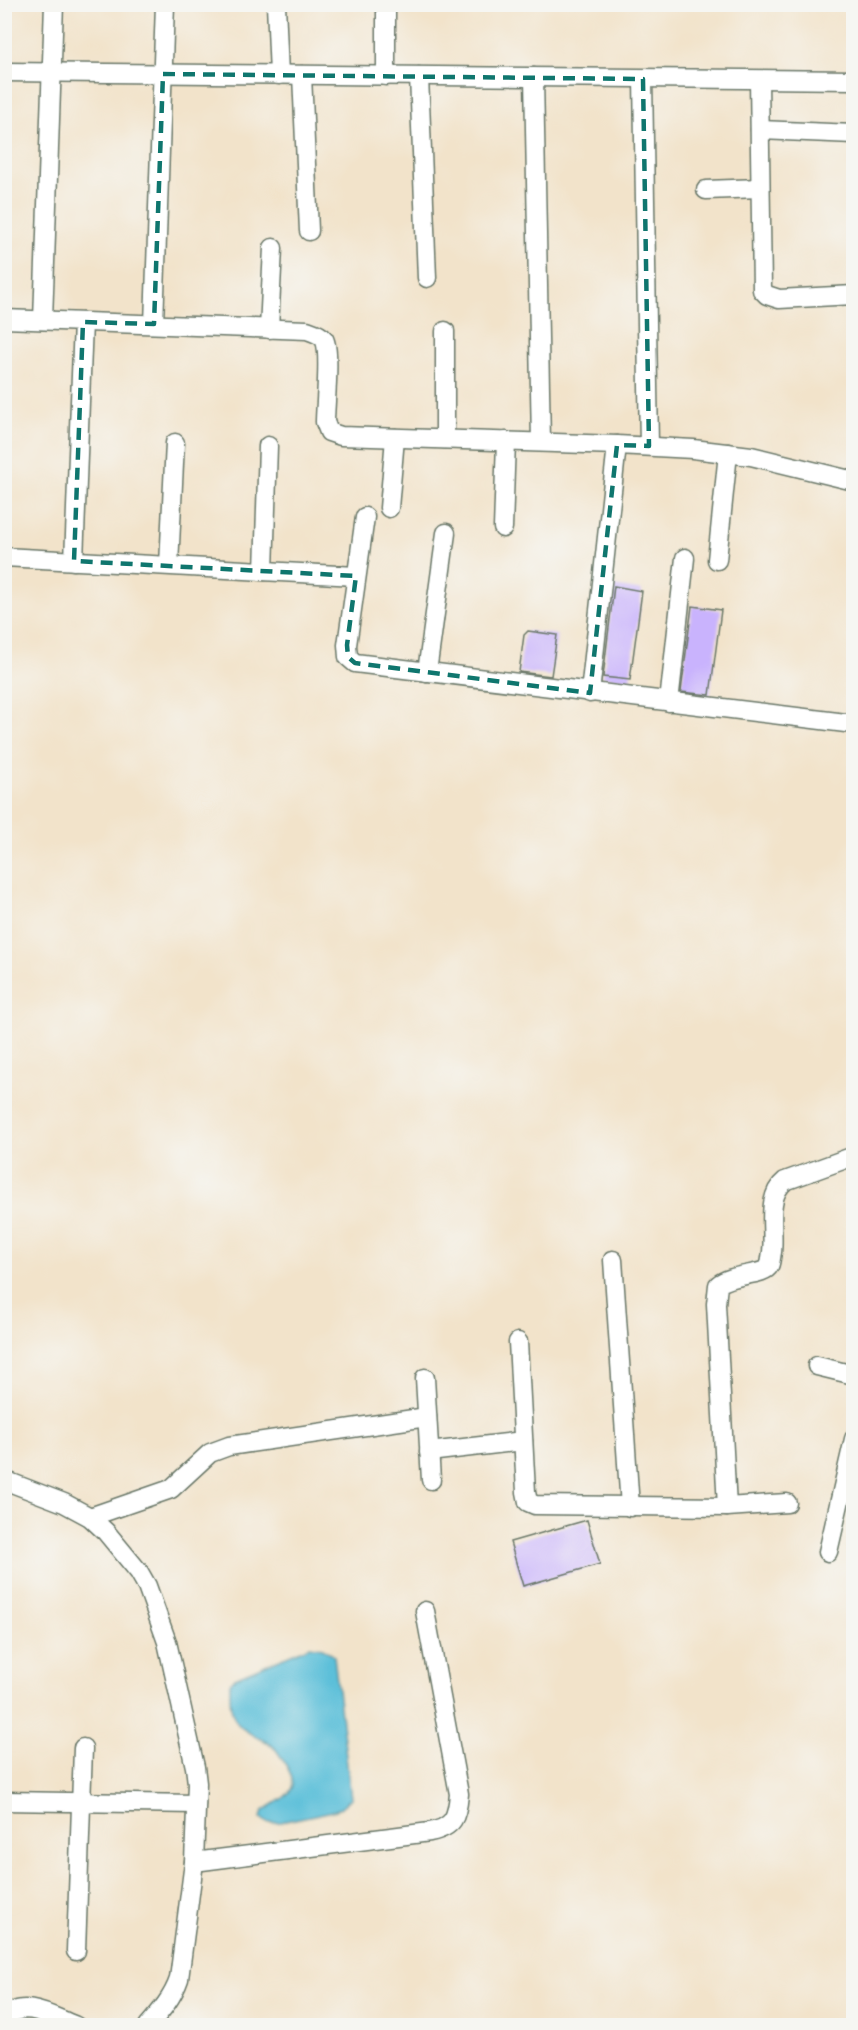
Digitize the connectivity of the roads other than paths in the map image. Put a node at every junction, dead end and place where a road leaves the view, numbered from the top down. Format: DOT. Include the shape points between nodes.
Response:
graph roads {
  1 [pos="54,4"];
  2 [pos="165,4"];
  3 [pos="276,4"];
  4 [pos="386,4"];
  5 [pos="4,72"];
  6 [pos="51,72"];
  7 [pos="163,74"];
  8 [pos="279,75"];
  9 [pos="302,75"];
  10 [pos="386,76"];
  11 [pos="419,76"];
  12 [pos="534,77"];
  13 [pos="643,79"];
  14 [pos="759,80"];
  15 [pos="854,80"];
  16 [pos="760,130"];
  17 [pos="854,134"];
  18 [pos="760,188"];
  19 [pos="706,190"];
  20 [pos="309,231"];
  21 [pos="273,248"];
  22 [pos="427,278"];
  23 [pos="854,295"];
  24 [pos="4,319"];
  25 [pos="43,320"];
  26 [pos="82,322"];
  27 [pos="154,324"];
  28 [pos="268,328"];
  29 [pos="445,331"];
  30 [pos="394,438"];
  31 [pos="445,440"];
  32 [pos="506,441"];
  33 [pos="541,442"];
  34 [pos="175,443"];
  35 [pos="617,445"];
  36 [pos="268,446"];
  37 [pos="649,446"];
  38 [pos="728,453"];
  39 [pos="854,481"];
  40 [pos="389,508"];
  41 [pos="365,517"];
  42 [pos="503,528"];
  43 [pos="446,533"];
  44 [pos="4,557"];
  45 [pos="686,558"];
  46 [pos="717,560"];
  47 [pos="74,561"];
  48 [pos="169,565"];
  49 [pos="264,571"];
  50 [pos="356,576"];
  51 [pos="427,672"];
  52 [pos="590,693"];
  53 [pos="669,702"];
  54 [pos="854,724"];
  55 [pos="854,1156"];
  56 [pos="613,1260"];
  57 [pos="519,1342"];
  58 [pos="817,1366"];
  59 [pos="854,1375"];
  60 [pos="425,1378"];
  61 [pos="427,1417"];
  62 [pos="854,1439"];
  63 [pos="523,1442"];
  64 [pos="429,1452"];
  65 [pos="4,1480"];
  66 [pos="431,1480"];
  67 [pos="787,1503"];
  68 [pos="630,1507"];
  69 [pos="727,1507"];
  70 [pos="90,1517"];
  71 [pos="828,1552"];
  72 [pos="425,1611"];
  73 [pos="83,1748"];
  74 [pos="4,1801"];
  75 [pos="80,1802"];
  76 [pos="196,1804"];
  77 [pos="194,1862"];
  78 [pos="76,1951"];
  79 [pos="4,2020"];
  80 [pos="76,2025"];
  81 [pos="148,2025"];
  1 -- 6 [label="street"];
  2 -- 7 [label="street"];
  3 -- 8 [label="street"];
  4 -- 10 [label="street"];
  5 -- 6 [label="street"];
  6 -- 7 [label="street"];
  6 -- 25 [label="street"];
  7 -- 8 [label="street"];
  7 -- 27 [label="street"];
  8 -- 9 [label="street"];
  9 -- 10 [label="street"];
  9 -- 20 [label="street"];
  10 -- 11 [label="street"];
  11 -- 12 [label="street"];
  11 -- 22 [label="street"];
  12 -- 13 [label="street"];
  12 -- 33 [label="street"];
  13 -- 14 [label="street"];
  13 -- 37 [label="street"];
  14 -- 15 [label="street"];
  14 -- 16 [label="street"];
  16 -- 17 [label="street"];
  16 -- 18 [label="street"];
  18 -- 19 [label="street"];
  18 -- 23 [label="street" via="762,290 779,299"];
  21 -- 28 [label="street"];
  24 -- 25 [label="street"];
  25 -- 26 [label="street"];
  26 -- 27 [label="street"];
  26 -- 47 [label="street"];
  27 -- 28 [label="street"];
  28 -- 30 [label="street" via="307,330 324,340 325,423 329,432"];
  29 -- 31 [label="street"];
  30 -- 31 [label="street"];
  30 -- 40 [label="street"];
  31 -- 32 [label="street"];
  32 -- 33 [label="street"];
  32 -- 42 [label="street"];
  33 -- 35 [label="street"];
  34 -- 48 [label="street"];
  35 -- 37 [label="street"];
  35 -- 52 [label="street"];
  36 -- 49 [label="street"];
  37 -- 38 [label="street"];
  38 -- 39 [label="street"];
  38 -- 46 [label="street"];
  41 -- 50 [label="street"];
  43 -- 51 [label="street"];
  44 -- 47 [label="street"];
  45 -- 53 [label="street"];
  47 -- 48 [label="street"];
  48 -- 49 [label="street"];
  49 -- 50 [label="street"];
  50 -- 51 [label="street" via="348,657 355,663"];
  51 -- 52 [label="street"];
  52 -- 53 [label="street"];
  53 -- 54 [label="street"];
  55 -- 69 [label="street" via="777,1187 773,1198 770,1266 763,1272 724,1279 717,1285"];
  56 -- 68 [label="street"];
  57 -- 63 [label="street"];
  58 -- 59 [label="street"];
  60 -- 61 [label="street"];
  61 -- 64 [label="street"];
  61 -- 70 [label="street" via="229,1446 210,1453 171,1489"];
  62 -- 71 [label="street"];
  63 -- 64 [label="street"];
  63 -- 68 [label="street" via="528,1502"];
  64 -- 66 [label="street"];
  65 -- 70 [label="street"];
  67 -- 69 [label="street"];
  68 -- 69 [label="street"];
  70 -- 76 [label="street" via="139,1572 157,1612 193,1753"];
  72 -- 77 [label="street" via="459,1794 453,1821 444,1829 430,1832"];
  73 -- 75 [label="street"];
  74 -- 75 [label="street"];
  75 -- 76 [label="street"];
  75 -- 78 [label="street"];
  76 -- 77 [label="street"];
  77 -- 81 [label="street" via="176,1989"];
  79 -- 80 [label="street" via="10,2012 29,2009"];
}
